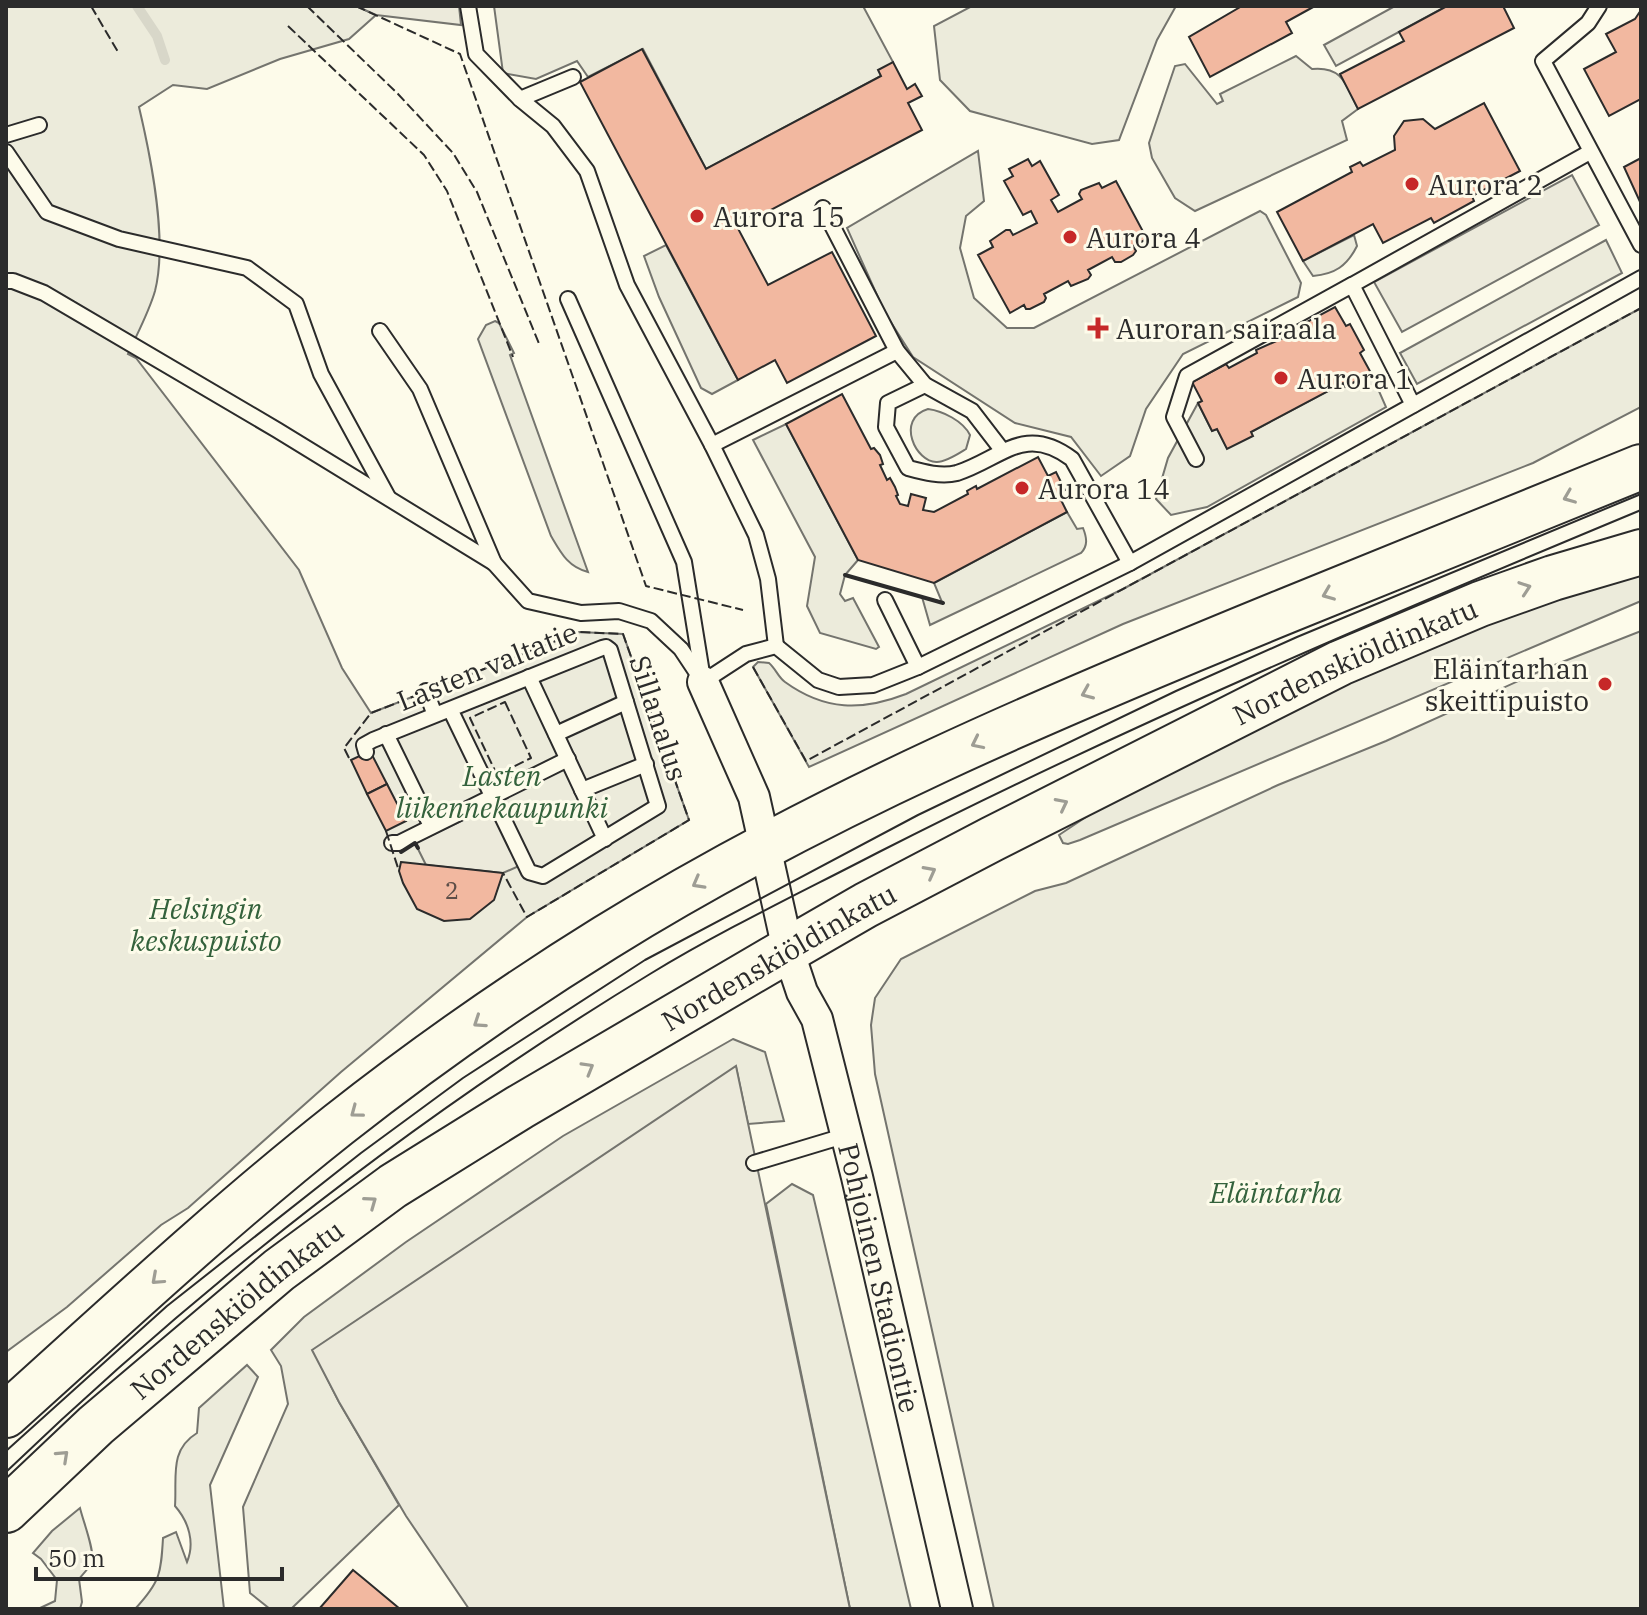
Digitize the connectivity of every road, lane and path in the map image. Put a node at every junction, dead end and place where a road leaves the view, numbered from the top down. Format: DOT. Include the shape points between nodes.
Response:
graph roads {
  1 [pos="468,6"];
  2 [pos="1599,6"];
  3 [pos="573,77"];
  4 [pos="520,99"];
  5 [pos="39,125"];
  6 [pos="6,135"];
  7 [pos="6,152"];
  8 [pos="1590,152"];
  9 [pos="823,208"];
  10 [pos="1641,245"];
  11 [pos="1641,278"];
  12 [pos="6,281"];
  13 [pos="1352,285"];
  14 [pos="568,299"];
  15 [pos="380,331"];
  16 [pos="897,351"];
  17 [pos="925,385"];
  18 [pos="1413,405"];
  19 [pos="712,445"];
  20 [pos="1002,450"];
  21 [pos="1196,459"];
  22 [pos="1641,467"];
  23 [pos="388,498"];
  24 [pos="1641,552"];
  25 [pos="494,563"];
  26 [pos="1130,563"];
  27 [pos="885,600"];
  28 [pos="776,646"];
  29 [pos="606,647"];
  30 [pos="918,667"];
  31 [pos="529,677"];
  32 [pos="703,682"];
  33 [pos="426,691"];
  34 [pos="626,702"];
  35 [pos="450,709"];
  36 [pos="433,710"];
  37 [pos="386,734"];
  38 [pos="556,734"];
  39 [pos="366,752"];
  40 [pos="568,759"];
  41 [pos="646,764"];
  42 [pos="582,790"];
  43 [pos="492,796"];
  44 [pos="431,826"];
  45 [pos="605,839"];
  46 [pos="392,843"];
  47 [pos="767,846"];
  48 [pos="788,950"];
  49 [pos="847,1135"];
  50 [pos="754,1163"];
  51 [pos="6,1415"];
  52 [pos="6,1510"];
  53 [pos="957,1609"];
  1 -- 4 [label="lane" via="476,54"];
  2 -- 8 [label="lane" via="1588,23 1543,61"];
  3 -- 4 [label="lane"];
  4 -- 19 [label="lane" via="553,126 587,171 627,285"];
  5 -- 6 [label="lane"];
  7 -- 23 [label="lane" via="47,212 119,239 247,268 296,304 321,374"];
  8 -- 10 [label="lane"];
  8 -- 13 [label="lane"];
  9 -- 16 [label="lane"];
  11 -- 18 [label="lane"];
  12 -- 23 [label="lane" via="44,293"];
  13 -- 18 [label="lane"];
  13 -- 21 [label="lane" via="1187,376 1174,417"];
  14 -- 32 [label="lane" via="684,562"];
  15 -- 25 [label="lane" via="420,389"];
  16 -- 17 [label="lane"];
  16 -- 19 [label="lane"];
  17 -- 20 [label="lane" via="972,411"];
  17 -- 20 [label="lane" via="888,403 886,427 908,468 956,473"];
  18 -- 26 [label="lane"];
  19 -- 28 [label="lane" via="756,535 768,579"];
  20 -- 26 [label="lane" via="1044,444 1072,459"];
  22 -- 47 [label="main road, one-way" via="1047,710"];
  23 -- 25 [label="lane"];
  48 -- 24 [label="main road, Nordenskiöldinkatu, one-way" via="1340,663 1480,604"];
  25 -- 32 [label="lane" via="528,601 581,613 619,611 651,621 681,649"];
  26 -- 30 [label="lane"];
  27 -- 30 [label="lane"];
  28 -- 30 [label="lane" via="818,680 839,687 873,685"];
  28 -- 32 [label="lane" via="746,654"];
  29 -- 31 [label="lane, Lasten valtatie"];
  29 -- 34 [label="lane, Sillanalus"];
  31 -- 35 [label="lane, Lasten valtatie"];
  31 -- 38 [label="lane"];
  32 -- 47 [label="street, Pohjoinen Stadiontie" via="754,797"];
  33 -- 36 [label="lane"];
  34 -- 38 [label="lane"];
  34 -- 41 [label="lane, Sillanalus"];
  35 -- 37 [label="lane, Lasten valtatie"];
  35 -- 43 [label="lane"];
  37 -- 39 [label="lane" via="364,745"];
  37 -- 44 [label="lane"];
  38 -- 40 [label="lane"];
  40 -- 42 [label="lane"];
  40 -- 43 [label="lane"];
  41 -- 42 [label="lane"];
  41 -- 45 [label="lane, Sillanalus" via="658,806"];
  42 -- 45 [label="lane"];
  43 -- 44 [label="lane"];
  43 -- 45 [label="lane" via="529,872 536,875 543,876"];
  44 -- 46 [label="lane"];
  47 -- 48 [label="street, Pohjoinen Stadiontie"];
  47 -- 51 [label="main road, one-way" via="605,938 418,1065 203,1238"];
  48 -- 49 [label="street, Pohjoinen Stadiontie" via="817,1019"];
  52 -- 48 [label="main road, Nordenskiöldinkatu, one-way" via="96,1425 279,1270 393,1186"];
  49 -- 50 [label="lane"];
  49 -- 53 [label="street, Pohjoinen Stadiontie"];
}
